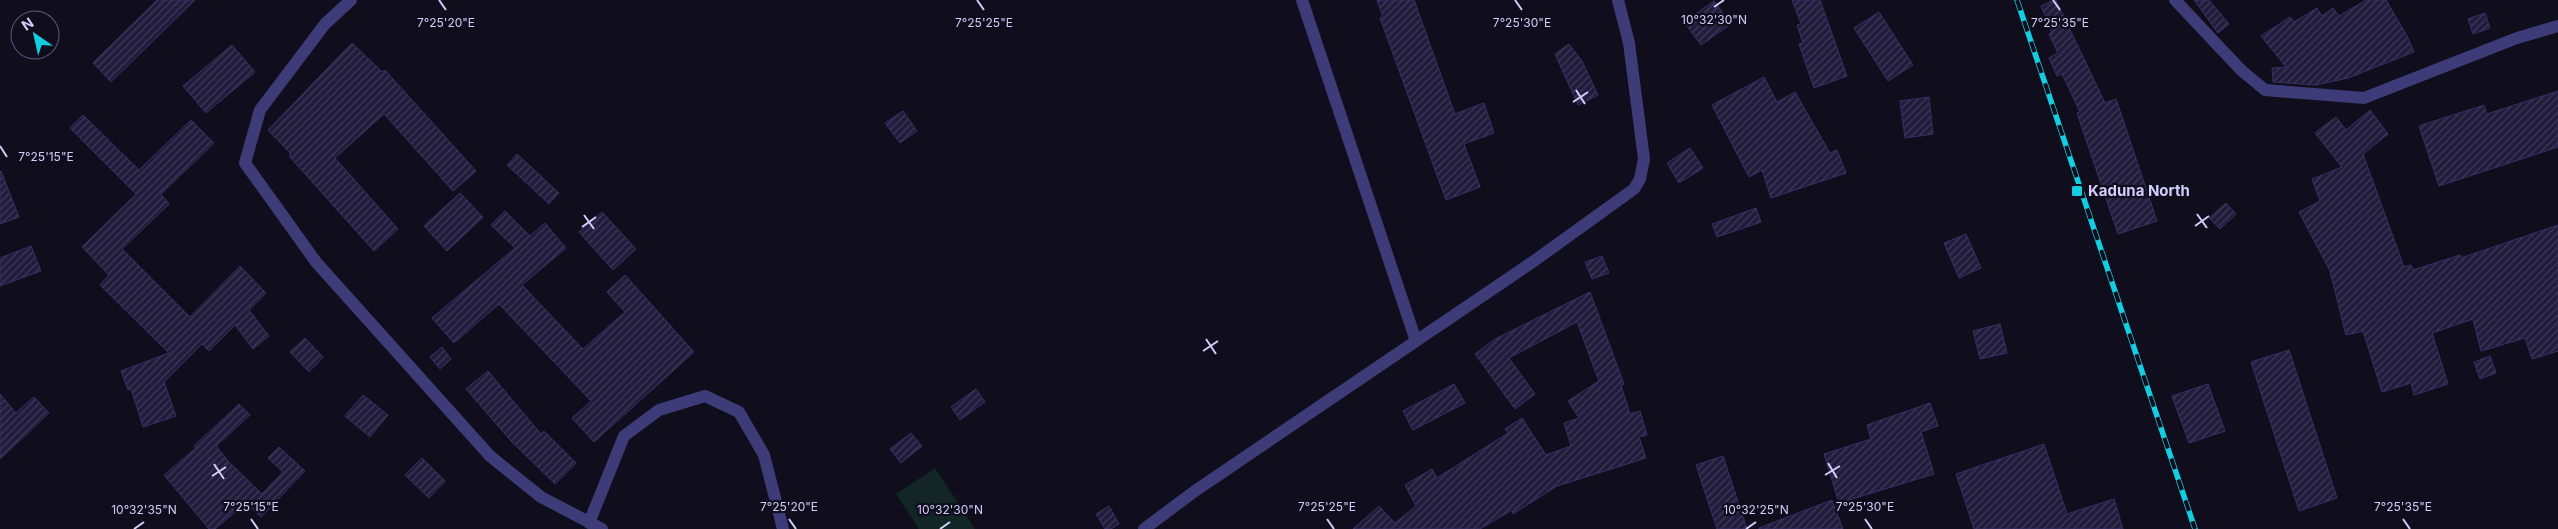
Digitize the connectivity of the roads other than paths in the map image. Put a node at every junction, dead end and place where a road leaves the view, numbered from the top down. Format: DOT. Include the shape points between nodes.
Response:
graph roads {
  1 [pos="351,0"];
  2 [pos="1302,0"];
  3 [pos="1618,0"];
  4 [pos="2175,0"];
  5 [pos="2558,26"];
  6 [pos="1416,341"];
  7 [pos="589,523"];
  8 [pos="602,529"];
  9 [pos="783,529"];
  10 [pos="1144,529"];
  1 -- 7 [label="street" via="325,24 260,110 245,164 316,262 490,456 540,497"];
  2 -- 6 [label="street"];
  3 -- 6 [label="street" via="1629,43 1644,159 1640,179 1634,189 1542,256"];
  4 -- 5 [label="street" via="2241,70 2265,90 2364,98 2517,38"];
  6 -- 10 [label="street"];
  7 -- 8 [label="street"];
  7 -- 9 [label="street" via="624,436 659,410 705,396 739,412 764,455"];
}
